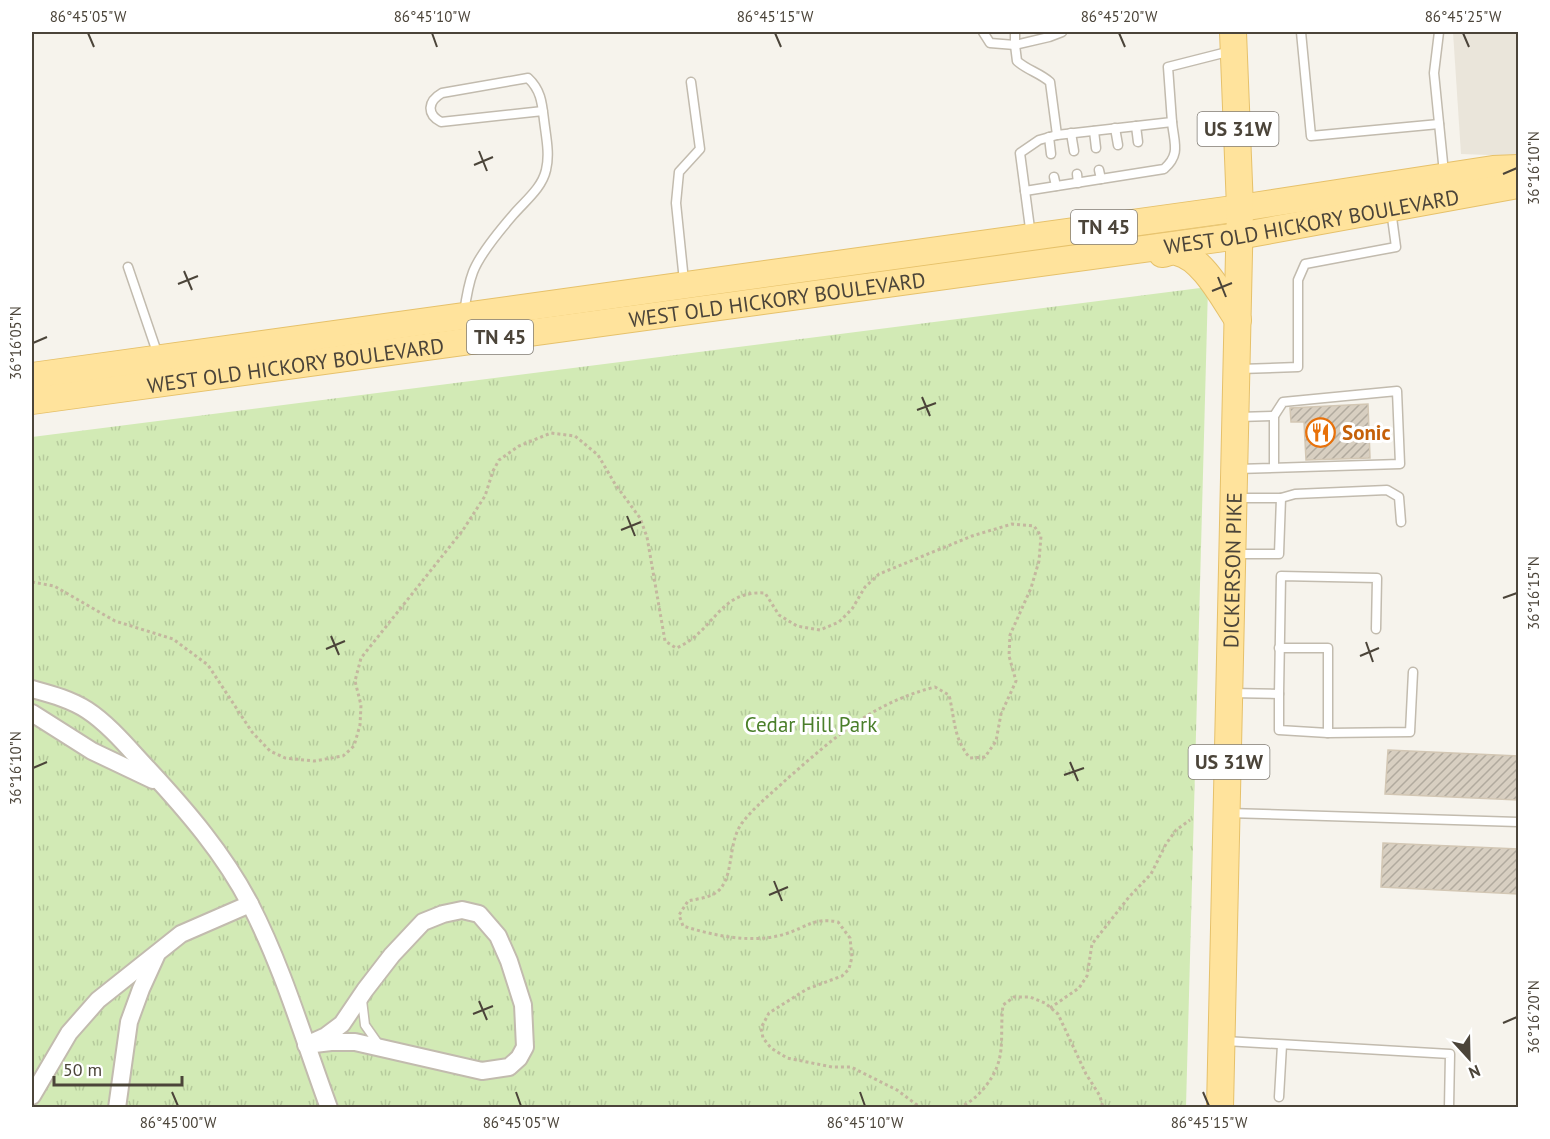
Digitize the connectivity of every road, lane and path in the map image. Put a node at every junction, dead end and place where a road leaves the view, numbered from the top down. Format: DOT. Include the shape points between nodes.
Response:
graph roads {
  1 [pos="983,32"];
  2 [pos="1015,32"];
  3 [pos="1062,32"];
  4 [pos="1301,32"];
  5 [pos="1439,32"];
  6 [pos="1234,41"];
  7 [pos="1015,45"];
  8 [pos="691,82"];
  9 [pos="543,111"];
  10 [pos="1173,122"];
  11 [pos="1439,124"];
  12 [pos="1136,126"];
  13 [pos="1115,128"];
  14 [pos="1094,130"];
  15 [pos="1071,133"];
  16 [pos="1053,136"];
  17 [pos="1138,142"];
  18 [pos="1118,144"];
  19 [pos="1096,147"];
  20 [pos="1074,151"];
  21 [pos="1051,154"];
  22 [pos="1518,168"];
  23 [pos="1054,177"];
  24 [pos="1444,177"];
  25 [pos="1518,185"];
  26 [pos="1056,186"];
  27 [pos="1025,191"];
  28 [pos="1240,208"];
  29 [pos="1390,208"];
  30 [pos="1239,236"];
  31 [pos="1031,237"];
  32 [pos="1047,262"];
  33 [pos="128,267"];
  34 [pos="684,285"];
  35 [pos="1238,320"];
  36 [pos="462,329"];
  37 [pos="159,358"];
  38 [pos="1236,369"];
  39 [pos="32,376"];
  40 [pos="32,401"];
  41 [pos="1274,416"];
  42 [pos="1236,417"];
  43 [pos="1274,468"];
  44 [pos="1234,469"];
  45 [pos="1233,498"];
  46 [pos="1281,498"];
  47 [pos="1401,522"];
  48 [pos="1232,554"];
  49 [pos="32,582"];
  50 [pos="1376,629"];
  51 [pos="1279,648"];
  52 [pos="1413,672"];
  53 [pos="32,689"];
  54 [pos="1230,693"];
  55 [pos="1279,694"];
  56 [pos="32,713"];
  57 [pos="1328,733"];
  58 [pos="162,784"];
  59 [pos="1227,813"];
  60 [pos="1190,820"];
  61 [pos="1518,822"];
  62 [pos="250,904"];
  63 [pos="158,952"];
  64 [pos="361,995"];
  65 [pos="1050,1008"];
  66 [pos="1222,1041"];
  67 [pos="306,1045"];
  68 [pos="1282,1045"];
  69 [pos="381,1048"];
  70 [pos="32,1096"];
  71 [pos="1279,1096"];
  72 [pos="117,1107"];
  73 [pos="329,1107"];
  74 [pos="921,1107"];
  75 [pos="959,1107"];
  76 [pos="1102,1107"];
  77 [pos="1220,1107"];
  78 [pos="1449,1107"];
  1 -- 7 [label="lane" via="990,43"];
  2 -- 7 [label="lane"];
  3 -- 7 [label="lane"];
  4 -- 11 [label="lane" via="1311,136"];
  5 -- 11 [label="lane" via="1434,72"];
  6 -- 10 [label="lane" via="1168,67"];
  6 -- 28 [label="main road, DICKERSON PIKE / US 31W"];
  7 -- 16 [label="lane" via="1017,62 1050,82"];
  8 -- 34 [label="lane" via="700,149 679,172 676,203"];
  9 -- 9 [label="lane" via="540,94 528,78 442,93 430,103 433,118 441,122"];
  9 -- 36 [label="lane" via="549,155 546,173 474,269"];
  10 -- 12 [label="lane"];
  10 -- 26 [label="lane" via="1176,155 1164,169 1078,178"];
  11 -- 24 [label="lane"];
  12 -- 13 [label="lane"];
  12 -- 17 [label="lane"];
  13 -- 14 [label="lane"];
  13 -- 18 [label="lane"];
  14 -- 15 [label="lane"];
  14 -- 19 [label="lane"];
  15 -- 16 [label="lane"];
  15 -- 20 [label="lane"];
  16 -- 21 [label="lane"];
  16 -- 27 [label="lane" via="1020,153"];
  22 -- 24 [label="main road, WEST OLD HICKORY BOULEVARD / TN 45"];
  23 -- 26 [label="lane"];
  24 -- 28 [label="main road, WEST OLD HICKORY BOULEVARD / TN 45"];
  25 -- 29 [label="main road, WEST OLD HICKORY BOULEVARD / TN 45"];
  26 -- 27 [label="lane"];
  27 -- 31 [label="lane"];
  28 -- 30 [label="main road, DICKERSON PIKE / US 31W"];
  28 -- 31 [label="main road, WEST OLD HICKORY BOULEVARD / TN 45"];
  29 -- 30 [label="main road, WEST OLD HICKORY BOULEVARD / TN 45"];
  29 -- 38 [label="lane" via="1396,247 1305,264 1298,280 1298,367"];
  30 -- 32 [label="main road, WEST OLD HICKORY BOULEVARD / TN 45"];
  30 -- 35 [label="main road, DICKERSON PIKE / US 31W"];
  31 -- 34 [label="main road, WEST OLD HICKORY BOULEVARD / TN 45"];
  32 -- 35 [label="main road" via="1063,267 1176,252 1192,259 1208,274"];
  32 -- 36 [label="main road, WEST OLD HICKORY BOULEVARD / TN 45"];
  33 -- 37 [label="lane"];
  34 -- 36 [label="main road, WEST OLD HICKORY BOULEVARD / TN 45"];
  35 -- 38 [label="main road, DICKERSON PIKE / US 31W"];
  36 -- 37 [label="main road, WEST OLD HICKORY BOULEVARD / TN 45"];
  36 -- 40 [label="main road, WEST OLD HICKORY BOULEVARD / TN 45"];
  37 -- 39 [label="main road, WEST OLD HICKORY BOULEVARD / TN 45"];
  38 -- 42 [label="main road, DICKERSON PIKE / US 31W"];
  41 -- 42 [label="lane"];
  41 -- 43 [label="lane"];
  41 -- 43 [label="lane" via="1283,402 1397,392 1400,464"];
  42 -- 44 [label="main road, DICKERSON PIKE / US 31W"];
  43 -- 44 [label="lane"];
  44 -- 45 [label="main road, DICKERSON PIKE / US 31W"];
  45 -- 46 [label="lane"];
  45 -- 48 [label="main road, DICKERSON PIKE / US 31W"];
  46 -- 47 [label="lane" via="1387,490 1399,497"];
  46 -- 48 [label="lane" via="1279,554"];
  48 -- 54 [label="main road, DICKERSON PIKE / US 31W"];
  49 -- 74 [label="path" via="54,586 115,621 172,639 208,665 252,732 270,751 285,758 314,761 343,756 354,746 361,705 354,681 361,658 463,530 486,496 499,460 519,446 551,433 575,436 597,455 640,518 647,537 665,641 676,648 689,642 733,599 749,592 765,593 779,615 797,626 820,630 839,622 879,574 982,533 1012,524 1034,526 1041,536 1039,561 1010,634 1016,681 1001,714 996,741 985,757 970,758 962,748 955,732 950,695 934,687 884,704 817,752 741,824 731,845 724,886 713,895 688,901 679,915 683,927 732,938 785,934 822,919 838,922 850,938 849,969 770,1013 761,1028 763,1038 787,1058 851,1067"];
  50 -- 51 [label="lane" via="1377,578 1281,576"];
  51 -- 55 [label="lane"];
  51 -- 57 [label="lane" via="1328,648"];
  52 -- 57 [label="lane" via="1410,732"];
  53 -- 58 [label="street" via="88,710"];
  54 -- 55 [label="lane"];
  54 -- 59 [label="main road, DICKERSON PIKE / US 31W"];
  55 -- 57 [label="lane" via="1279,730"];
  56 -- 58 [label="street" via="92,751"];
  58 -- 62 [label="street" via="214,847"];
  59 -- 61 [label="lane"];
  59 -- 66 [label="main road, DICKERSON PIKE / US 31W"];
  60 -- 65 [label="path" via="1176,830 1151,874 1092,944 1087,976"];
  62 -- 63 [label="street" via="182,934"];
  62 -- 67 [label="street"];
  63 -- 70 [label="street" via="98,1000 76,1025 48,1064"];
  63 -- 72 [label="street" via="129,1022"];
  64 -- 67 [label="street" via="342,1024"];
  64 -- 69 [label="lane" via="365,1025"];
  64 -- 69 [label="street" via="423,922 443,914 462,910 479,914 498,936 509,961 523,1005 525,1047 508,1067 482,1071"];
  65 -- 75 [label="path" via="1030,998 1014,997 1003,1005 1000,1060 995,1074 975,1097"];
  65 -- 76 [label="path" via="1058,1014"];
  66 -- 68 [label="lane"];
  66 -- 77 [label="main road, DICKERSON PIKE / US 31W"];
  67 -- 69 [label="street" via="355,1042"];
  67 -- 73 [label="street"];
  68 -- 71 [label="lane"];
  68 -- 78 [label="lane" via="1450,1054"];
}
